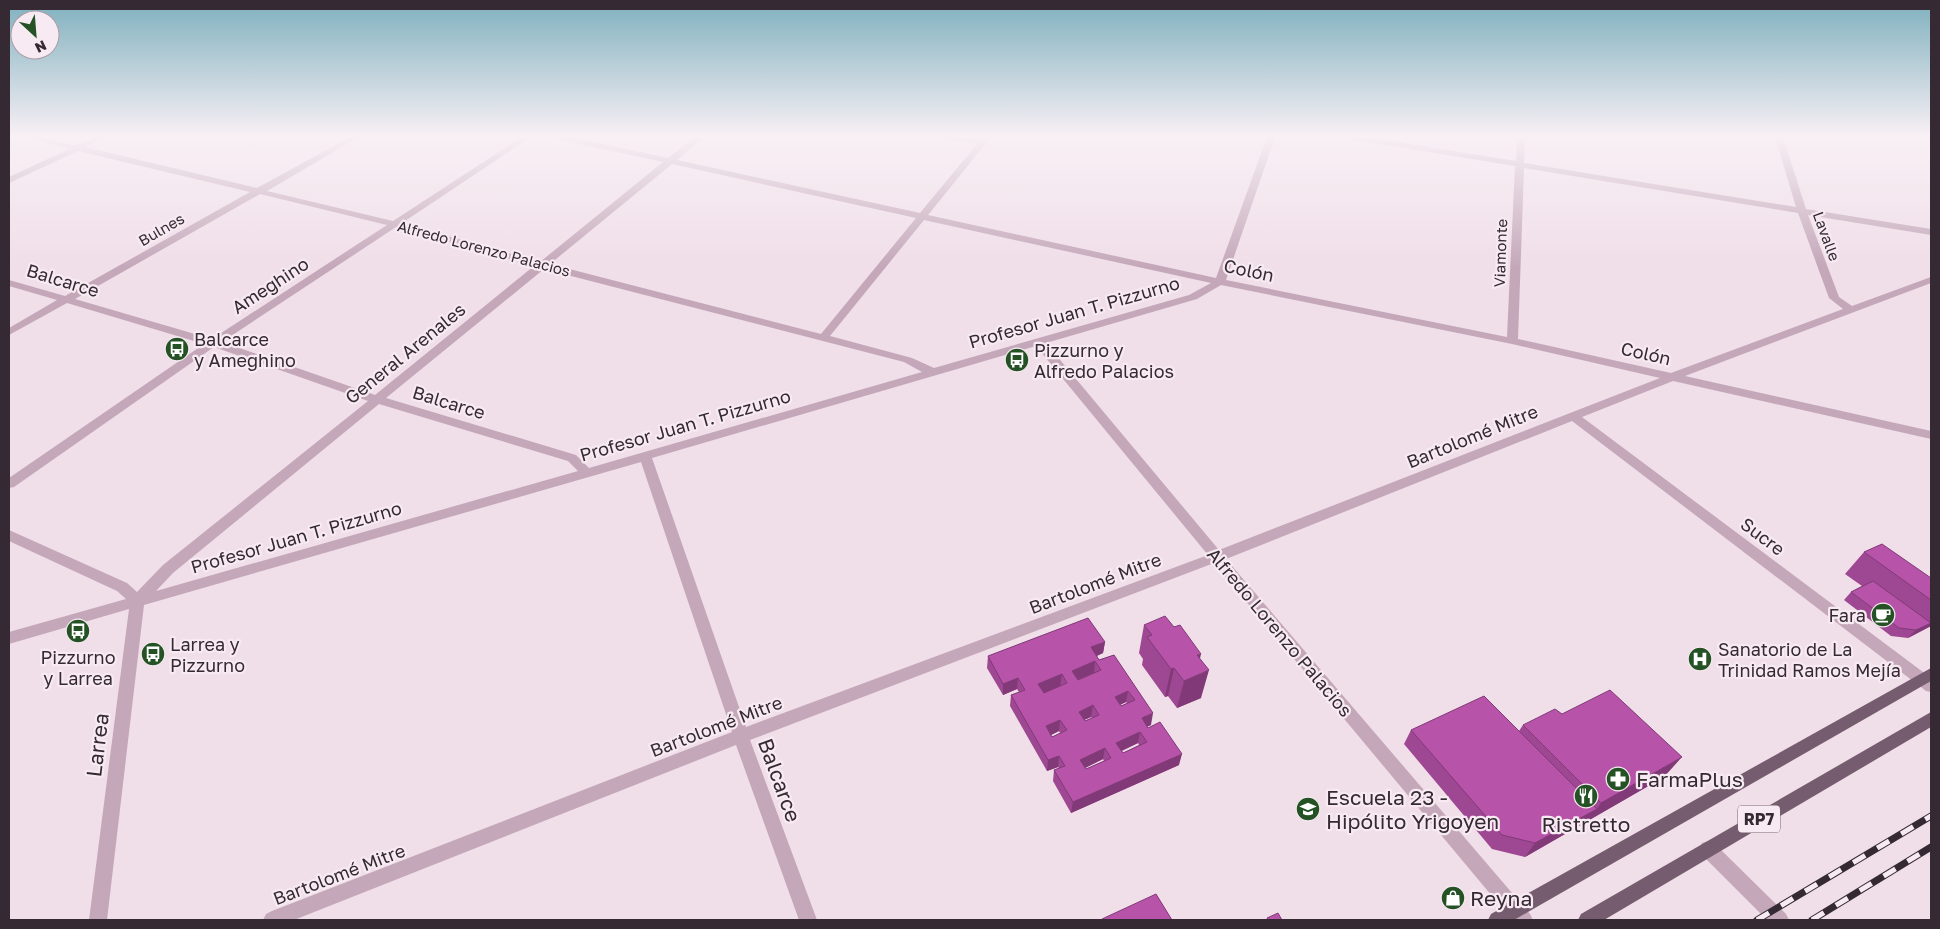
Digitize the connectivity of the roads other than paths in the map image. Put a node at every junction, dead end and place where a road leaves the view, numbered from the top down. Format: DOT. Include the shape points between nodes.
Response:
graph roads {
  1 [pos="209,180"];
  2 [pos="278,180"];
  3 [pos="461,180"];
  4 [pos="645,180"];
  5 [pos="758,180"];
  6 [pos="951,180"];
  7 [pos="1256,180"];
  8 [pos="1518,180"];
  9 [pos="1617,180"];
  10 [pos="1792,180"];
  11 [pos="257,192"];
  12 [pos="1802,211"];
  13 [pos="922,216"];
  14 [pos="395,224"];
  15 [pos="1931,232"];
  16 [pos="541,265"];
  17 [pos="1931,280"];
  18 [pos="1220,282"];
  19 [pos="9,283"];
  20 [pos="65,301"];
  21 [pos="1850,310"];
  22 [pos="9,332"];
  23 [pos="823,338"];
  24 [pos="1512,341"];
  25 [pos="1039,342"];
  26 [pos="213,343"];
  27 [pos="932,372"];
  28 [pos="1672,377"];
  29 [pos="375,399"];
  30 [pos="1573,416"];
  31 [pos="1931,435"];
  32 [pos="645,456"];
  33 [pos="587,473"];
  34 [pos="9,484"];
  35 [pos="9,535"];
  36 [pos="1216,557"];
  37 [pos="137,601"];
  38 [pos="9,638"];
  39 [pos="1928,680"];
  40 [pos="1931,719"];
  41 [pos="741,736"];
  42 [pos="1708,849"];
  43 [pos="1520,915"];
  44 [pos="98,920"];
  45 [pos="272,920"];
  46 [pos="808,920"];
  47 [pos="1497,920"];
  48 [pos="1587,920"];
  49 [pos="1780,920"];
  1 -- 11 [label="street, Alfredo Lorenzo Palacios"];
  2 -- 11 [label="street, Bulnes"];
  3 -- 14 [label="street, Ameghino"];
  4 -- 16 [label="street, General Arenales"];
  5 -- 13 [label="street, Colón"];
  6 -- 13 [label="street"];
  7 -- 18 [label="street"];
  8 -- 24 [label="street, Viamonte"];
  9 -- 12 [label="street"];
  10 -- 12 [label="street, Lavalle"];
  11 -- 14 [label="street, Alfredo Lorenzo Palacios"];
  11 -- 20 [label="street, Bulnes"];
  12 -- 15 [label="street"];
  12 -- 21 [label="street, Lavalle" via="1834,298"];
  13 -- 18 [label="street, Colón"];
  13 -- 23 [label="street"];
  14 -- 16 [label="street, Alfredo Lorenzo Palacios"];
  14 -- 26 [label="street, Ameghino"];
  16 -- 23 [label="street, Alfredo Lorenzo Palacios"];
  16 -- 29 [label="street, General Arenales"];
  17 -- 21 [label="street, Bartolomé Mitre"];
  18 -- 24 [label="street, Colón"];
  18 -- 25 [label="street, Profesor Juan T. Pizzurno" via="1192,297"];
  19 -- 20 [label="street, Balcarce"];
  20 -- 22 [label="street, Bulnes"];
  20 -- 26 [label="street, Balcarce"];
  21 -- 28 [label="street, Bartolomé Mitre"];
  23 -- 27 [label="street, Alfredo Lorenzo Palacios" via="908,360"];
  24 -- 28 [label="street, Colón"];
  25 -- 27 [label="street, Profesor Juan T. Pizzurno"];
  25 -- 36 [label="street, Alfredo Lorenzo Palacios"];
  26 -- 29 [label="street, Balcarce"];
  26 -- 34 [label="street, Ameghino"];
  27 -- 32 [label="street, Profesor Juan T. Pizzurno"];
  28 -- 30 [label="street, Bartolomé Mitre"];
  28 -- 31 [label="street, Colón"];
  29 -- 33 [label="street, Balcarce" via="572,458"];
  29 -- 37 [label="street, General Arenales" via="168,569"];
  30 -- 36 [label="street, Bartolomé Mitre"];
  30 -- 39 [label="street, Sucre"];
  32 -- 33 [label="street, Profesor Juan T. Pizzurno"];
  32 -- 41 [label="street, Balcarce"];
  33 -- 37 [label="street, Profesor Juan T. Pizzurno"];
  35 -- 37 [label="street" via="122,587"];
  36 -- 41 [label="street, Bartolomé Mitre"];
  36 -- 43 [label="street, Alfredo Lorenzo Palacios"];
  37 -- 38 [label="street, Profesor Juan T. Pizzurno"];
  37 -- 44 [label="street, Larrea"];
  39 -- 43 [label="main road, RP7"];
  40 -- 42 [label="main road, RP7"];
  41 -- 45 [label="street, Bartolomé Mitre"];
  41 -- 46 [label="street, Balcarce"];
  42 -- 48 [label="main road, RP7"];
  42 -- 49 [label="street"];
  43 -- 47 [label="main road, RP7"];
}
